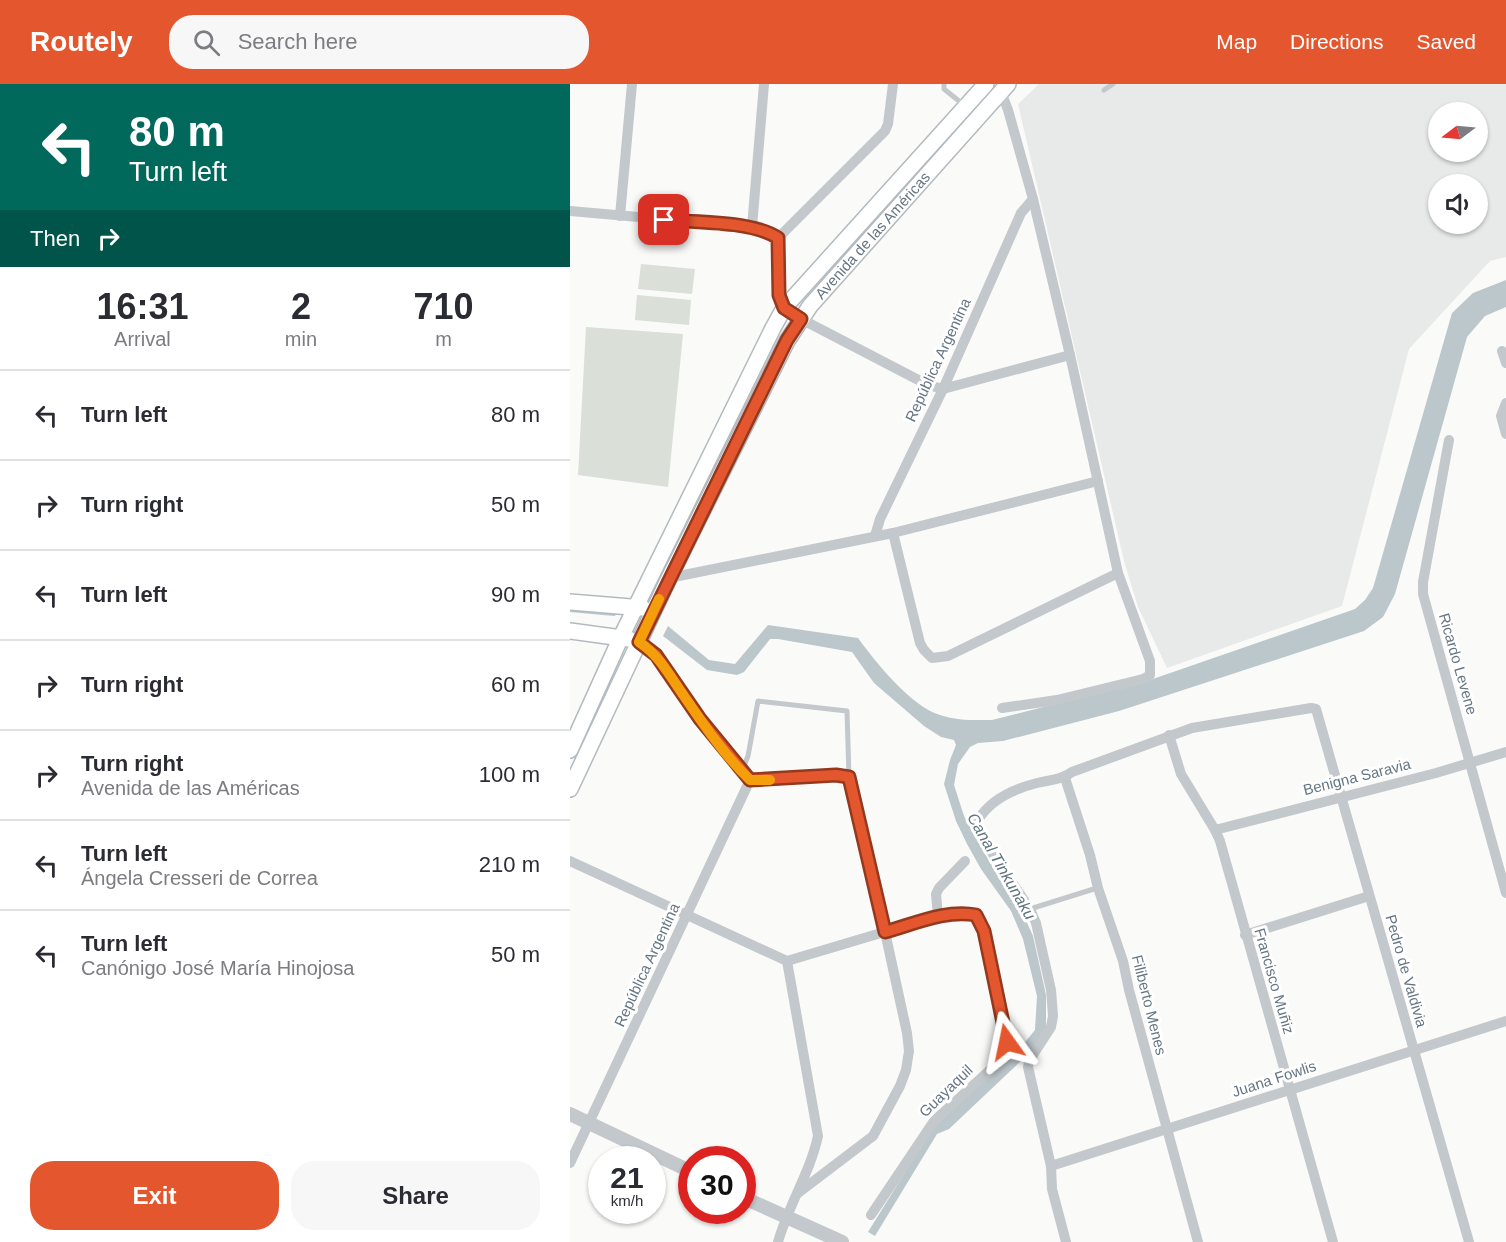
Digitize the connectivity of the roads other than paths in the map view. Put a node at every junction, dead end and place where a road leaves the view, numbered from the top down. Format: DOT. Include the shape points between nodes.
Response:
graph roads {
  1 [pos="632,84"];
  2 [pos="764,84"];
  3 [pos="893,84"];
  4 [pos="944,84"];
  5 [pos="1113,84"];
  6 [pos="997,86"];
  7 [pos="1104,90"];
  8 [pos="966,106"];
  9 [pos="1033,199"];
  10 [pos="570,211"];
  11 [pos="620,216"];
  12 [pos="752,227"];
  13 [pos="778,238"];
  14 [pos="784,308"];
  15 [pos="801,319"];
  16 [pos="1502,351"];
  17 [pos="1070,355"];
  18 [pos="1506,363"];
  19 [pos="943,389"];
  20 [pos="1506,403"];
  21 [pos="1506,434"];
  22 [pos="1449,440"];
  23 [pos="1098,481"];
  24 [pos="892,533"];
  25 [pos="875,536"];
  26 [pos="1118,573"];
  27 [pos="669,578"];
  28 [pos="570,602"];
  29 [pos="635,608"];
  30 [pos="655,609"];
  31 [pos="570,631"];
  32 [pos="621,637"];
  33 [pos="639,642"];
  34 [pos="1002,708"];
  35 [pos="1169,735"];
  36 [pos="570,750"];
  37 [pos="1506,752"];
  38 [pos="1470,762"];
  39 [pos="742,772"];
  40 [pos="849,777"];
  41 [pos="1065,777"];
  42 [pos="750,780"];
  43 [pos="570,789"];
  44 [pos="1342,796"];
  45 [pos="1215,830"];
  46 [pos="570,861"];
  47 [pos="965,861"];
  48 [pos="1098,888"];
  49 [pos="1506,893"];
  50 [pos="1369,896"];
  51 [pos="1030,909"];
  52 [pos="686,916"];
  53 [pos="938,916"];
  54 [pos="885,932"];
  55 [pos="1245,934"];
  56 [pos="787,961"];
  57 [pos="1506,1022"];
  58 [pos="1414,1050"];
  59 [pos="1290,1089"];
  60 [pos="570,1114"];
  61 [pos="589,1123"];
  62 [pos="1166,1130"];
  63 [pos="570,1162"];
  64 [pos="678,1165"];
  65 [pos="1051,1166"];
  66 [pos="797,1193"];
  67 [pos="756,1204"];
  68 [pos="871,1215"];
  69 [pos="785,1217"];
  70 [pos="778,1242"];
  71 [pos="842,1242"];
  72 [pos="1066,1242"];
  73 [pos="1198,1242"];
  74 [pos="1333,1242"];
  75 [pos="1468,1242"];
  1 -- 11 [label="street"];
  2 -- 12 [label="street"];
  3 -- 13 [label="street" via="885,131"];
  4 -- 8 [label="lane" via="944,89"];
  5 -- 7 [label="lane"];
  6 -- 8 [label="main road, Avenida de las Américas"];
  6 -- 9 [label="street" via="1008,110"];
  6 -- 15 [label="main road, Avenida de las Américas"];
  8 -- 14 [label="main road, Avenida de las Américas"];
  9 -- 17 [label="street"];
  9 -- 19 [label="street, República Argentina" via="1022,213"];
  10 -- 11 [label="street"];
  11 -- 12 [label="street"];
  12 -- 13 [label="street"];
  13 -- 14 [label="street" via="779,295"];
  14 -- 15 [label="street"];
  14 -- 29 [label="main road, Avenida de las Américas"];
  15 -- 19 [label="street" via="928,385"];
  15 -- 27 [label="main road, Avenida de las Américas"];
  16 -- 18 [label="street"];
  17 -- 19 [label="street"];
  17 -- 23 [label="street"];
  19 -- 25 [label="street, República Argentina"];
  20 -- 21 [label="street" via="1501,416"];
  22 -- 38 [label="street, Ricardo Levene" via="1423,594"];
  23 -- 24 [label="street"];
  23 -- 26 [label="street"];
  24 -- 25 [label="street"];
  24 -- 26 [label="street" via="920,643 932,657 948,656"];
  25 -- 27 [label="street"];
  26 -- 34 [label="street" via="1150,661 1150,675 1057,700"];
  27 -- 30 [label="main road, Avenida de las Américas"];
  28 -- 29 [label="main road"];
  29 -- 30 [label="main road"];
  29 -- 32 [label="main road, Avenida de las Américas"];
  30 -- 33 [label="main road, Avenida de las Américas"];
  31 -- 32 [label="main road"];
  32 -- 33 [label="main road"];
  32 -- 36 [label="main road, Avenida de las Américas"];
  33 -- 39 [label="street" via="656,655"];
  33 -- 43 [label="main road, Avenida de las Américas"];
  35 -- 41 [label="street"];
  35 -- 44 [label="street, Pedro de Valdivia" via="1316,708"];
  35 -- 45 [label="street, Francisco Muñiz" via="1181,774"];
  37 -- 38 [label="street, Benigna Saravia"];
  38 -- 44 [label="street, Benigna Saravia"];
  38 -- 49 [label="street, Ricardo Levene"];
  39 -- 40 [label="lane" via="758,701 847,711"];
  39 -- 42 [label="street"];
  40 -- 42 [label="street"];
  40 -- 54 [label="street"];
  41 -- 48 [label="street, Filiberto Menes"];
  41 -- 51 [label="street" via="1009,793 989,806 978,820 982,838"];
  42 -- 52 [label="street, República Argentina"];
  44 -- 45 [label="street, Benigna Saravia"];
  44 -- 50 [label="street, Pedro de Valdivia"];
  45 -- 55 [label="street, Francisco Muñiz"];
  46 -- 52 [label="street"];
  47 -- 53 [label="street" via="936,894"];
  48 -- 51 [label="lane"];
  48 -- 62 [label="street, Filiberto Menes" via="1123,961"];
  50 -- 55 [label="street"];
  50 -- 58 [label="street, Pedro de Valdivia"];
  51 -- 65 [label="street" via="1051,990 1053,1016 1048,1034 1028,1067"];
  52 -- 56 [label="street"];
  52 -- 61 [label="street, República Argentina"];
  53 -- 54 [label="street"];
  53 -- 68 [label="street, Guayaquil" via="976,915 984,931 1008,1050 934,1121"];
  54 -- 56 [label="street"];
  54 -- 66 [label="street" via="907,1033 906,1070 873,1136"];
  55 -- 59 [label="street, Francisco Muñiz"];
  56 -- 66 [label="street" via="818,1136"];
  57 -- 58 [label="street, Juana Fowlis"];
  58 -- 59 [label="street, Juana Fowlis"];
  58 -- 75 [label="street, Pedro de Valdivia"];
  59 -- 62 [label="street, Juana Fowlis"];
  59 -- 74 [label="street, Francisco Muñiz"];
  60 -- 61 [label="street"];
  61 -- 63 [label="street, República Argentina"];
  61 -- 64 [label="street"];
  62 -- 65 [label="street, Juana Fowlis"];
  62 -- 73 [label="street, Filiberto Menes"];
  65 -- 72 [label="street" via="1050,1182"];
  66 -- 69 [label="street"];
  67 -- 69 [label="street"];
  69 -- 70 [label="street"];
  69 -- 71 [label="street"];
}
